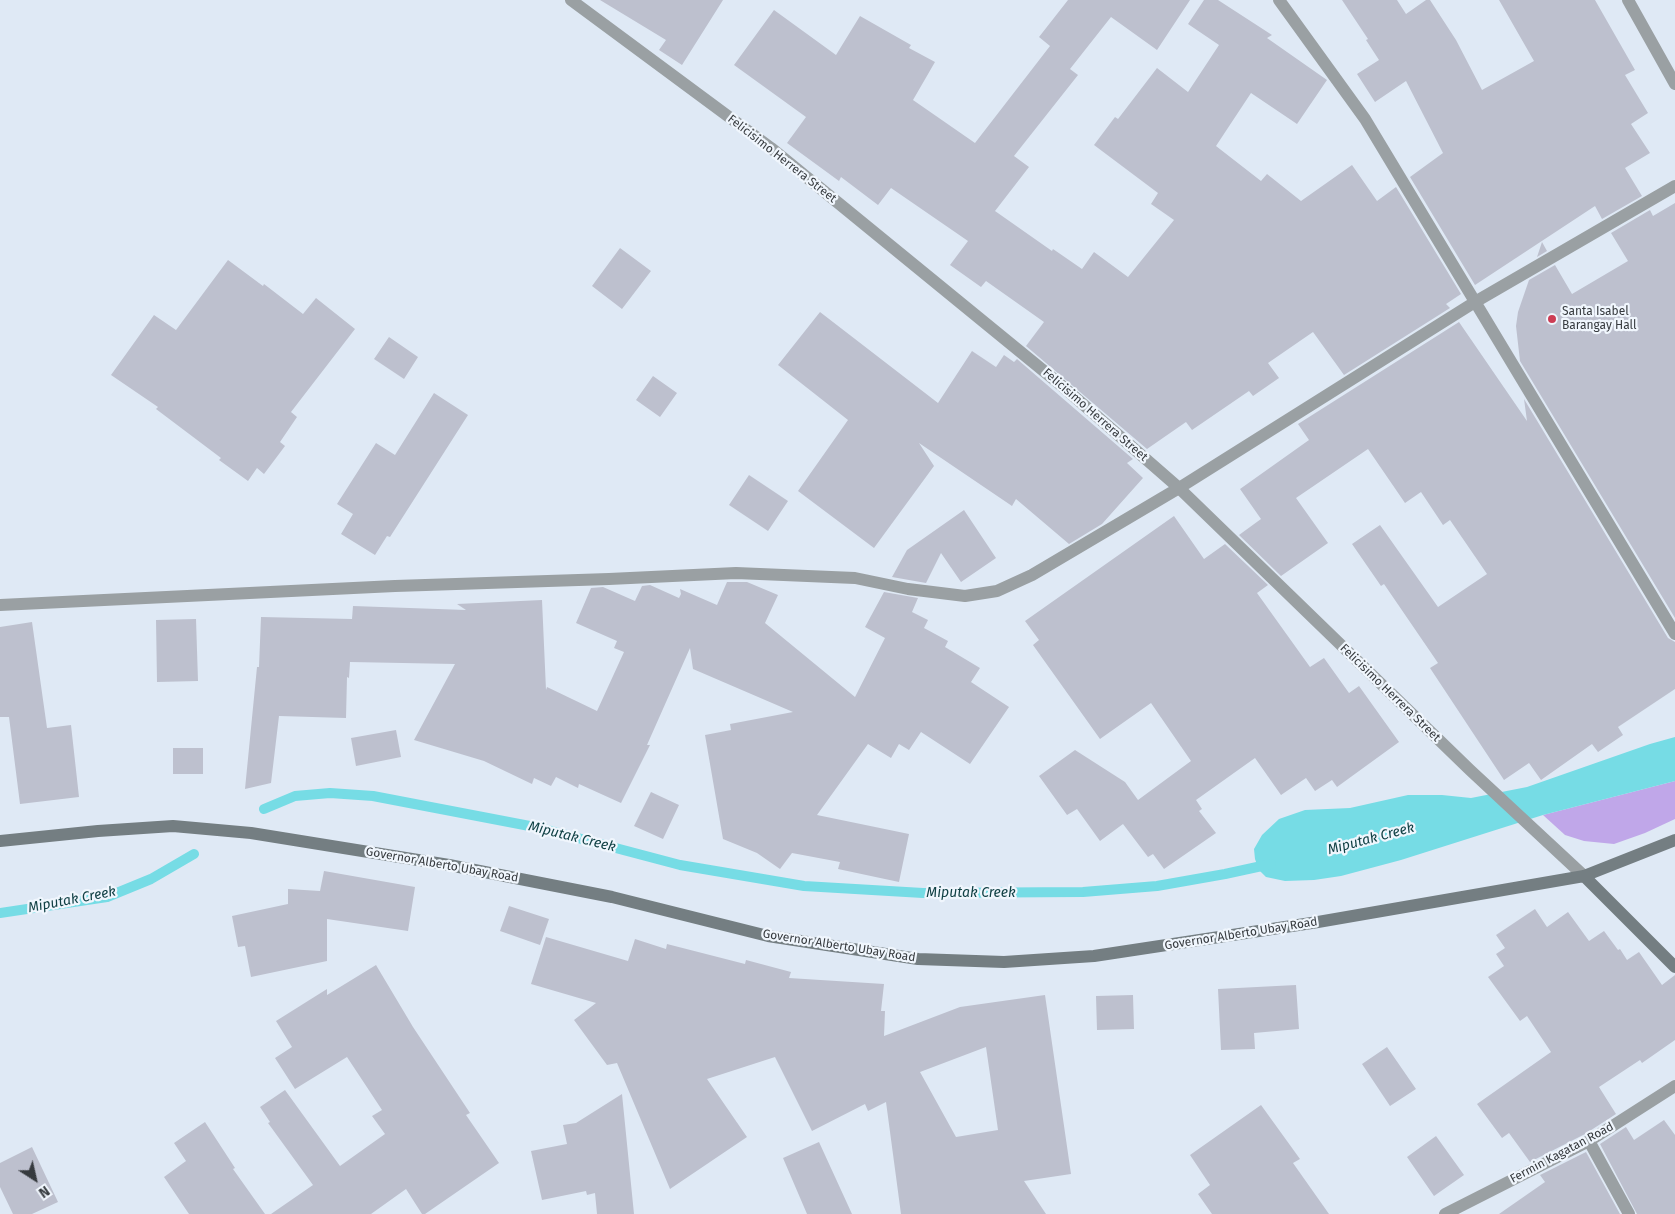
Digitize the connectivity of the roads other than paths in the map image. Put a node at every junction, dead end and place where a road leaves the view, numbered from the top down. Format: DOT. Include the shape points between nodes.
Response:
graph roads {
  1 [pos="571,0"];
  2 [pos="1278,0"];
  3 [pos="1628,0"];
  4 [pos="1675,84"];
  5 [pos="1675,186"];
  6 [pos="1475,302"];
  7 [pos="1179,488"];
  8 [pos="0,605"];
  9 [pos="1675,634"];
  10 [pos="1675,840"];
  11 [pos="0,841"];
  12 [pos="1583,875"];
  13 [pos="1675,967"];
  14 [pos="1675,1086"];
  15 [pos="1589,1141"];
  16 [pos="1445,1214"];
  17 [pos="1629,1214"];
  1 -- 7 [label="street, Felicisimo Herrera Street" via="771,148 1061,384"];
  2 -- 6 [label="street" via="1365,119"];
  3 -- 4 [label="street"];
  5 -- 6 [label="street"];
  6 -- 7 [label="street"];
  6 -- 9 [label="street"];
  7 -- 8 [label="street" via="1032,575 997,590 965,596 855,578 736,572"];
  7 -- 12 [label="street, Felicisimo Herrera Street"];
  10 -- 12 [label="main road, Governor Alberto Ubay Road"];
  11 -- 12 [label="main road, Governor Alberto Ubay Road" via="173,826 250,833 449,865 612,896 768,936 918,959 1004,962 1114,953 1328,920"];
  12 -- 13 [label="main road, Felicisimo Herrera Street"];
  14 -- 15 [label="street, Fermin Kagatan Road"];
  15 -- 16 [label="street, Fermin Kagatan Road"];
  15 -- 17 [label="street"];
}
